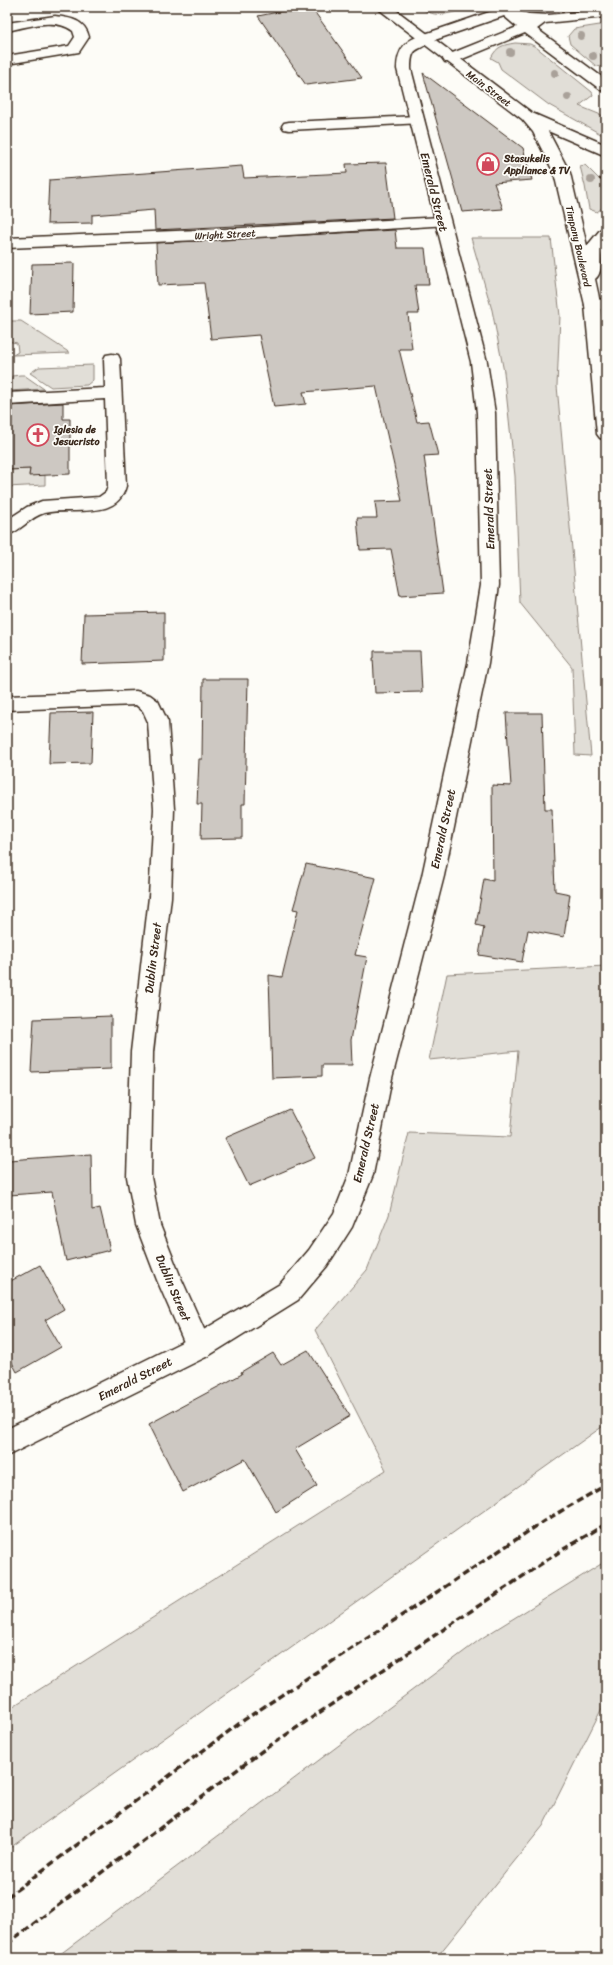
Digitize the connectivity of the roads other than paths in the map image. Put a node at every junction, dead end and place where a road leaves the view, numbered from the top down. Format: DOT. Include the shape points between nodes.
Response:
graph roads {
  1 [pos="383,7"];
  2 [pos="504,9"];
  3 [pos="583,11"];
  4 [pos="606,13"];
  5 [pos="548,19"];
  6 [pos="7,27"];
  7 [pos="526,28"];
  8 [pos="424,39"];
  9 [pos="450,59"];
  10 [pos="7,60"];
  11 [pos="606,87"];
  12 [pos="527,116"];
  13 [pos="416,120"];
  14 [pos="289,126"];
  15 [pos="606,151"];
  16 [pos="442,222"];
  17 [pos="606,233"];
  18 [pos="7,243"];
  19 [pos="599,305"];
  20 [pos="112,360"];
  21 [pos="114,393"];
  22 [pos="7,399"];
  23 [pos="606,434"];
  24 [pos="7,529"];
  25 [pos="7,703"];
  26 [pos="198,1347"];
  27 [pos="7,1443"];
  1 -- 8 [label="street, Main Street"];
  2 -- 5 [label="street" via="528,18"];
  2 -- 7 [label="street"];
  2 -- 8 [label="street, Emerald Street"];
  3 -- 4 [label="street"];
  3 -- 5 [label="street"];
  5 -- 7 [label="street"];
  6 -- 10 [label="street" via="62,20 74,23 80,29 82,37 74,49"];
  7 -- 9 [label="street"];
  7 -- 11 [label="street"];
  8 -- 9 [label="street, Main Street"];
  8 -- 13 [label="street, Emerald Street" via="408,48 404,58"];
  9 -- 12 [label="street, Main Street"];
  12 -- 15 [label="street, Main Street"];
  12 -- 19 [label="street, Timpany Boulevard" via="540,130 562,173"];
  13 -- 14 [label="street"];
  13 -- 16 [label="street, Emerald Street"];
  16 -- 18 [label="street, Wright Street"];
  16 -- 26 [label="street, Emerald Street" via="479,362 486,413 490,552 486,620 435,868 381,1078 361,1175 344,1219 318,1258 289,1292"];
  17 -- 19 [label="street" via="595,246 591,274"];
  19 -- 23 [label="street, Timpany Boulevard"];
  20 -- 21 [label="street"];
  21 -- 22 [label="street"];
  21 -- 24 [label="street" via="117,486 111,499 102,503 42,508 33,511"];
  25 -- 26 [label="street, Dublin Street" via="136,698 151,706 158,722 164,816 160,897 142,1052 139,1177 148,1225"];
  26 -- 27 [label="street, Emerald Street"];
}
